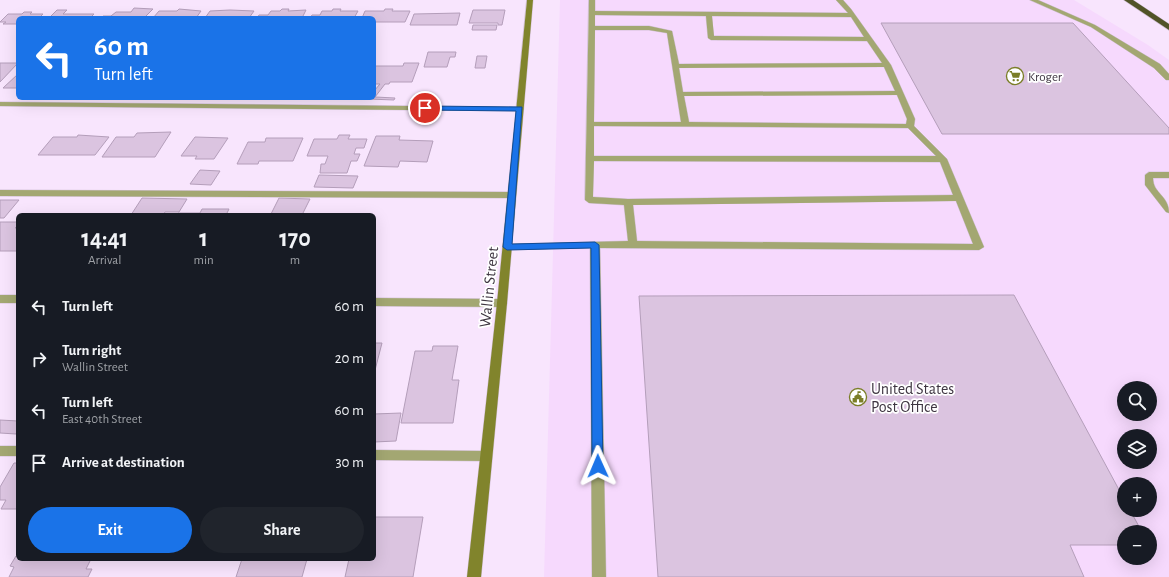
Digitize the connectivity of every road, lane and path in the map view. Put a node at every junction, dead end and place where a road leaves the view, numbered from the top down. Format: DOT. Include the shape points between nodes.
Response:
graph roads {
  1 [pos="530,0"];
  2 [pos="592,0"];
  3 [pos="839,0"];
  4 [pos="1033,0"];
  5 [pos="1128,0"];
  6 [pos="592,13"];
  7 [pos="709,14"];
  8 [pos="852,15"];
  9 [pos="592,28"];
  10 [pos="1169,28"];
  11 [pos="870,39"];
  12 [pos="888,65"];
  13 [pos="675,66"];
  14 [pos="1169,78"];
  15 [pos="899,93"];
  16 [pos="680,94"];
  17 [pos="0,104"];
  18 [pos="520,108"];
  19 [pos="590,124"];
  20 [pos="685,125"];
  21 [pos="910,126"];
  22 [pos="589,158"];
  23 [pos="943,159"];
  24 [pos="1169,175"];
  25 [pos="0,193"];
  26 [pos="512,195"];
  27 [pos="959,198"];
  28 [pos="628,202"];
  29 [pos="1169,210"];
  30 [pos="633,244"];
  31 [pos="595,245"];
  32 [pos="507,247"];
  33 [pos="0,299"];
  34 [pos="16,299"];
  35 [pos="376,302"];
  36 [pos="502,303"];
  37 [pos="0,451"];
  38 [pos="16,451"];
  39 [pos="376,455"];
  40 [pos="486,456"];
  41 [pos="474,577"];
  42 [pos="599,577"];
  1 -- 18 [label="main road, Wallin Street"];
  2 -- 6 [label="street"];
  3 -- 8 [label="street"];
  4 -- 14 [label="street" via="1093,26 1157,66"];
  5 -- 10 [label="highway"];
  6 -- 7 [label="street"];
  6 -- 9 [label="street"];
  7 -- 8 [label="street"];
  7 -- 11 [label="street" via="712,38"];
  8 -- 11 [label="street"];
  9 -- 13 [label="street" via="649,28 670,32"];
  9 -- 19 [label="street"];
  11 -- 12 [label="street"];
  12 -- 13 [label="street"];
  12 -- 15 [label="street"];
  13 -- 16 [label="street"];
  15 -- 16 [label="street"];
  15 -- 21 [label="street" via="911,119"];
  16 -- 20 [label="street"];
  17 -- 18 [label="street"];
  18 -- 26 [label="main road, Wallin Street"];
  19 -- 20 [label="street"];
  19 -- 22 [label="street"];
  20 -- 21 [label="street"];
  21 -- 23 [label="street"];
  22 -- 23 [label="street"];
  22 -- 28 [label="street" via="589,200"];
  23 -- 27 [label="street"];
  24 -- 29 [label="street" via="1149,175 1149,184"];
  25 -- 26 [label="street"];
  26 -- 32 [label="main road, Wallin Street"];
  27 -- 28 [label="street"];
  27 -- 30 [label="street" via="978,247"];
  28 -- 30 [label="street"];
  30 -- 31 [label="street"];
  31 -- 32 [label="street"];
  31 -- 42 [label="street"];
  32 -- 36 [label="main road, Wallin Street"];
  33 -- 34 [label="street"];
  35 -- 36 [label="street"];
  36 -- 40 [label="main road, Wallin Street"];
  37 -- 38 [label="street"];
  39 -- 40 [label="street"];
  40 -- 41 [label="main road, Wallin Street"];
}
